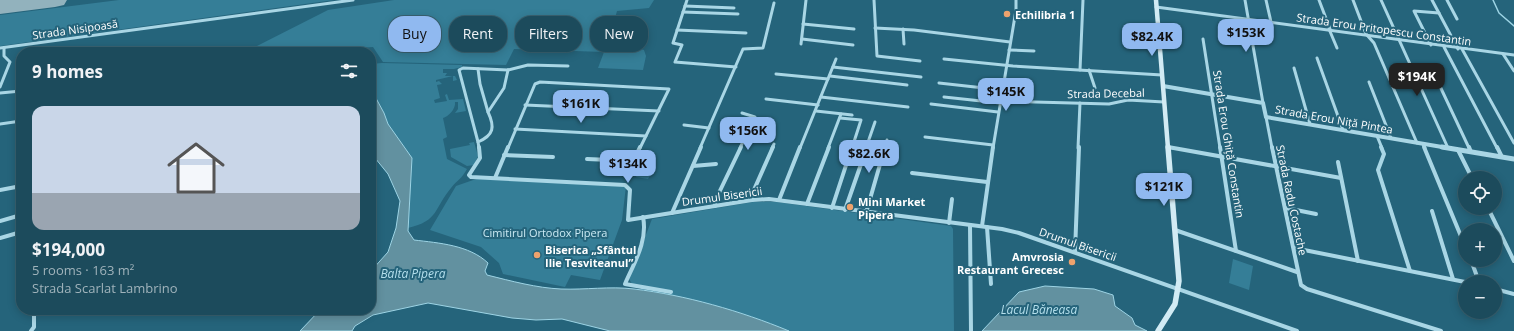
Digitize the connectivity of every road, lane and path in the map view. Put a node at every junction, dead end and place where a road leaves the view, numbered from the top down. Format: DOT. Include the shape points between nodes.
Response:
graph roads {
  1 [pos="353,0"];
  2 [pos="688,0"];
  3 [pos="806,0"];
  4 [pos="874,0"];
  5 [pos="1016,0"];
  6 [pos="1083,0"];
  7 [pos="1156,0"];
  8 [pos="1245,0"];
  9 [pos="1266,0"];
  10 [pos="1318,0"];
  11 [pos="1353,0"];
  12 [pos="1381,0"];
  13 [pos="1432,0"];
  14 [pos="1447,0"];
  15 [pos="774,3"];
  16 [pos="685,6"];
  17 [pos="1156,6"];
  18 [pos="734,8"];
  19 [pos="683,12"];
  20 [pos="1439,13"];
  21 [pos="738,14"];
  22 [pos="1457,18"];
  23 [pos="1249,20"];
  24 [pos="1271,22"];
  25 [pos="803,24"];
  26 [pos="875,28"];
  27 [pos="854,29"];
  28 [pos="903,29"];
  29 [pos="1329,29"];
  30 [pos="677,31"];
  31 [pos="746,33"];
  32 [pos="726,35"];
  33 [pos="1368,36"];
  34 [pos="802,39"];
  35 [pos="1203,39"];
  36 [pos="1399,40"];
  37 [pos="1010,42"];
  38 [pos="801,44"];
  39 [pos="904,44"];
  40 [pos="853,45"];
  41 [pos="1431,45"];
  42 [pos="1444,47"];
  43 [pos="2,48"];
  44 [pos="1337,48"];
  45 [pos="1460,49"];
  46 [pos="1009,50"];
  47 [pos="1034,51"];
  48 [pos="1503,54"];
  49 [pos="1514,55"];
  50 [pos="1317,58"];
  51 [pos="836,59"];
  52 [pos="944,59"];
  53 [pos="920,60"];
  54 [pos="1430,65"];
  55 [pos="568,66"];
  56 [pos="1006,66"];
  57 [pos="736,67"];
  58 [pos="833,67"];
  59 [pos="1294,68"];
  60 [pos="478,69"];
  61 [pos="508,70"];
  62 [pos="1080,70"];
  63 [pos="1089,70"];
  64 [pos="1514,71"];
  65 [pos="776,74"];
  66 [pos="1162,75"];
  67 [pos="829,77"];
  68 [pos="921,77"];
  69 [pos="1369,82"];
  70 [pos="939,83"];
  71 [pos="907,85"];
  72 [pos="1163,86"];
  73 [pos="0,87"];
  74 [pos="1095,88"];
  75 [pos="1002,90"];
  76 [pos="16,92"];
  77 [pos="0,94"];
  78 [pos="1211,94"];
  79 [pos="821,97"];
  80 [pos="944,97"];
  81 [pos="766,99"];
  82 [pos="1000,102"];
  83 [pos="1164,102"];
  84 [pos="1080,103"];
  85 [pos="1263,103"];
  86 [pos="931,104"];
  87 [pos="525,105"];
  88 [pos="818,105"];
  89 [pos="908,107"];
  90 [pos="816,110"];
  91 [pos="659,111"];
  92 [pos="488,112"];
  93 [pos="998,112"];
  94 [pos="742,113"];
  95 [pos="852,115"];
  96 [pos="840,116"];
  97 [pos="1266,117"];
  98 [pos="16,122"];
  99 [pos="875,122"];
  100 [pos="0,124"];
  101 [pos="1310,124"];
  102 [pos="684,125"];
  103 [pos="709,128"];
  104 [pos="515,129"];
  105 [pos="1343,130"];
  106 [pos="646,136"];
  107 [pos="1377,136"];
  108 [pos="925,137"];
  109 [pos="1391,138"];
  110 [pos="887,140"];
  111 [pos="478,142"];
  112 [pos="1417,143"];
  113 [pos="1514,143"];
  114 [pos="774,144"];
  115 [pos="1423,144"];
  116 [pos="993,145"];
  117 [pos="1168,147"];
  118 [pos="1448,148"];
  119 [pos="1458,150"];
  120 [pos="1471,152"];
  121 [pos="504,155"];
  122 [pos="1221,156"];
  123 [pos="553,157"];
  124 [pos="1502,157"];
  125 [pos="587,159"];
  126 [pos="1514,159"];
  127 [pos="633,161"];
  128 [pos="1338,162"];
  129 [pos="716,164"];
  130 [pos="693,166"];
  131 [pos="1277,166"];
  132 [pos="630,168"];
  133 [pos="1468,171"];
  134 [pos="912,173"];
  135 [pos="627,176"];
  136 [pos="495,178"];
  137 [pos="1341,178"];
  138 [pos="987,182"];
  139 [pos="625,185"];
  140 [pos="16,187"];
  141 [pos="0,190"];
  142 [pos="952,199"];
  143 [pos="752,200"];
  144 [pos="779,200"];
  145 [pos="807,204"];
  146 [pos="715,206"];
  147 [pos="832,208"];
  148 [pos="1286,208"];
  149 [pos="845,210"];
  150 [pos="1432,211"];
  151 [pos="672,212"];
  152 [pos="866,213"];
  153 [pos="1316,214"];
  154 [pos="1491,215"];
  155 [pos="16,216"];
  156 [pos="643,217"];
  157 [pos="622,220"];
  158 [pos="628,220"];
  159 [pos="0,221"];
  160 [pos="949,223"];
  161 [pos="970,225"];
  162 [pos="982,226"];
  163 [pos="987,227"];
  164 [pos="1458,229"];
  165 [pos="1175,230"];
  166 [pos="16,233"];
  167 [pos="0,238"];
  168 [pos="1294,248"];
  169 [pos="1236,251"];
  170 [pos="1075,252"];
  171 [pos="1358,261"];
  172 [pos="1514,261"];
  173 [pos="1410,271"];
  174 [pos="1298,272"];
  175 [pos="1453,279"];
  176 [pos="1458,280"];
  177 [pos="991,284"];
  178 [pos="1178,288"];
  179 [pos="1502,291"];
  180 [pos="671,292"];
  181 [pos="1514,294"];
  182 [pos="34,315"];
  183 [pos="1159,330"];
  184 [pos="31,331"];
  185 [pos="971,331"];
  186 [pos="1297,331"];
  187 [pos="1441,331"];
  1 -- 43 [label="street, Strada Nisipoasă"];
  2 -- 16 [label="street"];
  3 -- 25 [label="street"];
  4 -- 26 [label="street"];
  5 -- 37 [label="street"];
  6 -- 62 [label="street"];
  7 -- 17 [label="main road"];
  8 -- 23 [label="street"];
  9 -- 24 [label="street"];
  10 -- 29 [label="street"];
  11 -- 33 [label="street"];
  12 -- 36 [label="street"];
  13 -- 20 [label="street"];
  14 -- 22 [label="street"];
  15 -- 57 [label="street" via="763,48 744,48"];
  16 -- 18 [label="street"];
  16 -- 19 [label="street"];
  17 -- 23 [label="street, Strada Erou Pritopescu Constantin"];
  17 -- 66 [label="main road"];
  19 -- 21 [label="street"];
  19 -- 30 [label="street"];
  20 -- 41 [label="street" via="1414,11"];
  20 -- 45 [label="street"];
  23 -- 24 [label="street, Strada Erou Pritopescu Constantin"];
  23 -- 85 [label="street"];
  24 -- 29 [label="street, Strada Erou Pritopescu Constantin"];
  25 -- 27 [label="street"];
  25 -- 34 [label="street"];
  26 -- 28 [label="street"];
  26 -- 53 [label="street" via="877,56"];
  28 -- 37 [label="street"];
  28 -- 39 [label="street"];
  29 -- 33 [label="street, Strada Erou Pritopescu Constantin"];
  29 -- 44 [label="street"];
  30 -- 31 [label="street"];
  30 -- 32 [label="street"];
  30 -- 57 [label="street" via="673,43 682,45 676,62"];
  33 -- 36 [label="street, Strada Erou Pritopescu Constantin"];
  33 -- 112 [label="street" via="1374,43"];
  34 -- 38 [label="street"];
  34 -- 40 [label="street"];
  35 -- 78 [label="street, Strada Erou Ghiță Constantin"];
  36 -- 41 [label="street, Strada Erou Pritopescu Constantin"];
  36 -- 118 [label="street"];
  37 -- 46 [label="street"];
  41 -- 42 [label="street, Strada Erou Pritopescu Constantin"];
  42 -- 45 [label="street, Strada Erou Pritopescu Constantin"];
  42 -- 124 [label="street"];
  43 -- 73 [label="street" via="10,66"];
  45 -- 48 [label="street, Strada Erou Pritopescu Constantin"];
  45 -- 113 [label="street"];
  46 -- 47 [label="street"];
  46 -- 56 [label="street"];
  48 -- 49 [label="street, Strada Erou Pritopescu Constantin"];
  48 -- 64 [label="street"];
  50 -- 105 [label="street"];
  51 -- 58 [label="street"];
  52 -- 56 [label="street"];
  54 -- 120 [label="street"];
  55 -- 61 [label="street" via="515,66"];
  56 -- 62 [label="street"];
  56 -- 75 [label="street"];
  57 -- 103 [label="street"];
  58 -- 67 [label="street"];
  58 -- 68 [label="street"];
  59 -- 101 [label="street"];
  60 -- 61 [label="street"];
  60 -- 92 [label="street"];
  60 -- 111 [label="street" via="463,68 459,72"];
  61 -- 92 [label="street" via="504,88"];
  62 -- 63 [label="street"];
  63 -- 66 [label="street"];
  63 -- 74 [label="street"];
  65 -- 67 [label="street"];
  66 -- 72 [label="main road"];
  67 -- 71 [label="street"];
  67 -- 79 [label="street"];
  69 -- 109 [label="street"];
  70 -- 75 [label="street"];
  72 -- 78 [label="street, Strada Erou Niță Pintea"];
  72 -- 83 [label="main road"];
  75 -- 82 [label="street"];
  76 -- 77 [label="street"];
  78 -- 85 [label="street, Strada Erou Niță Pintea"];
  78 -- 122 [label="street, Strada Erou Ghiță Constantin"];
  79 -- 88 [label="street"];
  79 -- 89 [label="street"];
  80 -- 82 [label="street, Strada Decebal"];
  81 -- 88 [label="street"];
  82 -- 84 [label="street, Strada Decebal"];
  82 -- 93 [label="street"];
  83 -- 84 [label="street, Strada Decebal" via="1128,100 1113,104"];
  83 -- 117 [label="main road"];
  84 -- 170 [label="street"];
  85 -- 97 [label="street, Strada Erou Niță Pintea"];
  86 -- 93 [label="street"];
  87 -- 91 [label="street"];
  87 -- 91 [label="street" via="537,83 669,89"];
  87 -- 104 [label="street"];
  88 -- 90 [label="street"];
  90 -- 96 [label="street"];
  90 -- 144 [label="street"];
  91 -- 106 [label="street"];
  92 -- 111 [label="street" via="494,124 494,131"];
  93 -- 116 [label="street"];
  94 -- 146 [label="street" via="755,117"];
  95 -- 96 [label="street"];
  96 -- 145 [label="street"];
  96 -- 147 [label="street" via="861,120"];
  97 -- 101 [label="street, Strada Erou Niță Pintea"];
  97 -- 131 [label="street, Strada Radu Costache"];
  98 -- 100 [label="street"];
  99 -- 149 [label="street"];
  101 -- 105 [label="street, Strada Erou Niță Pintea"];
  102 -- 103 [label="street"];
  103 -- 130 [label="street"];
  104 -- 106 [label="street"];
  104 -- 121 [label="street"];
  105 -- 107 [label="street, Strada Erou Niță Pintea"];
  106 -- 127 [label="street"];
  107 -- 109 [label="street, Strada Erou Niță Pintea"];
  107 -- 173 [label="street" via="1384,154 1378,170"];
  108 -- 116 [label="street"];
  109 -- 112 [label="street, Strada Erou Niță Pintea"];
  110 -- 152 [label="street"];
  111 -- 136 [label="street" via="480,158 470,176"];
  112 -- 115 [label="street, Strada Erou Niță Pintea"];
  114 -- 143 [label="street"];
  115 -- 118 [label="street, Strada Erou Niță Pintea"];
  115 -- 164 [label="street"];
  116 -- 138 [label="street"];
  117 -- 122 [label="street"];
  117 -- 165 [label="main road"];
  118 -- 119 [label="street, Strada Erou Niță Pintea"];
  119 -- 120 [label="street, Strada Erou Niță Pintea"];
  119 -- 133 [label="street"];
  120 -- 124 [label="street, Strada Erou Niță Pintea"];
  121 -- 123 [label="street"];
  121 -- 136 [label="street"];
  122 -- 131 [label="street"];
  122 -- 169 [label="street, Strada Erou Ghiță Constantin"];
  124 -- 126 [label="street, Strada Erou Niță Pintea"];
  125 -- 127 [label="street"];
  127 -- 132 [label="street"];
  128 -- 137 [label="street"];
  129 -- 130 [label="street"];
  130 -- 151 [label="street"];
  131 -- 137 [label="street"];
  131 -- 148 [label="street, Strada Radu Costache"];
  132 -- 135 [label="street" via="634,172"];
  132 -- 135 [label="street" via="622,172"];
  134 -- 138 [label="street"];
  135 -- 139 [label="street"];
  136 -- 139 [label="street"];
  137 -- 171 [label="street"];
  138 -- 162 [label="street"];
  139 -- 158 [label="street" via="630,190"];
  140 -- 141 [label="street"];
  142 -- 160 [label="street"];
  143 -- 144 [label="street, Drumul Bisericii"];
  143 -- 146 [label="street, Drumul Bisericii"];
  144 -- 145 [label="street, Drumul Bisericii"];
  145 -- 147 [label="street, Drumul Bisericii"];
  146 -- 151 [label="street, Drumul Bisericii"];
  147 -- 149 [label="street, Drumul Bisericii"];
  148 -- 153 [label="street"];
  148 -- 168 [label="street, Strada Radu Costache"];
  149 -- 152 [label="street, Drumul Bisericii"];
  150 -- 175 [label="street"];
  151 -- 156 [label="street, Drumul Bisericii"];
  152 -- 160 [label="street, Drumul Bisericii"];
  154 -- 172 [label="street"];
  155 -- 159 [label="street"];
  156 -- 158 [label="street, Drumul Bisericii"];
  156 -- 180 [label="street" via="643,240 625,284"];
  157 -- 158 [label="street, Drumul Bisericii"];
  160 -- 161 [label="street, Drumul Bisericii"];
  161 -- 162 [label="street, Drumul Bisericii"];
  161 -- 185 [label="street"];
  162 -- 163 [label="street, Drumul Bisericii"];
  163 -- 170 [label="street, Drumul Bisericii" via="1020,233"];
  163 -- 177 [label="street"];
  165 -- 169 [label="street"];
  165 -- 178 [label="main road"];
  166 -- 167 [label="street"];
  168 -- 171 [label="street"];
  168 -- 174 [label="street, Strada Radu Costache"];
  169 -- 174 [label="street"];
  170 -- 178 [label="street, Drumul Bisericii"];
  171 -- 173 [label="street"];
  173 -- 175 [label="street"];
  174 -- 187 [label="street, Strada Radu Costache" via="1303,286"];
  175 -- 176 [label="street"];
  178 -- 183 [label="main road" via="1175,304"];
  178 -- 186 [label="street, Drumul Bisericii"];
  179 -- 181 [label="street"];
  182 -- 184 [label="street" via="34,326"];
}
